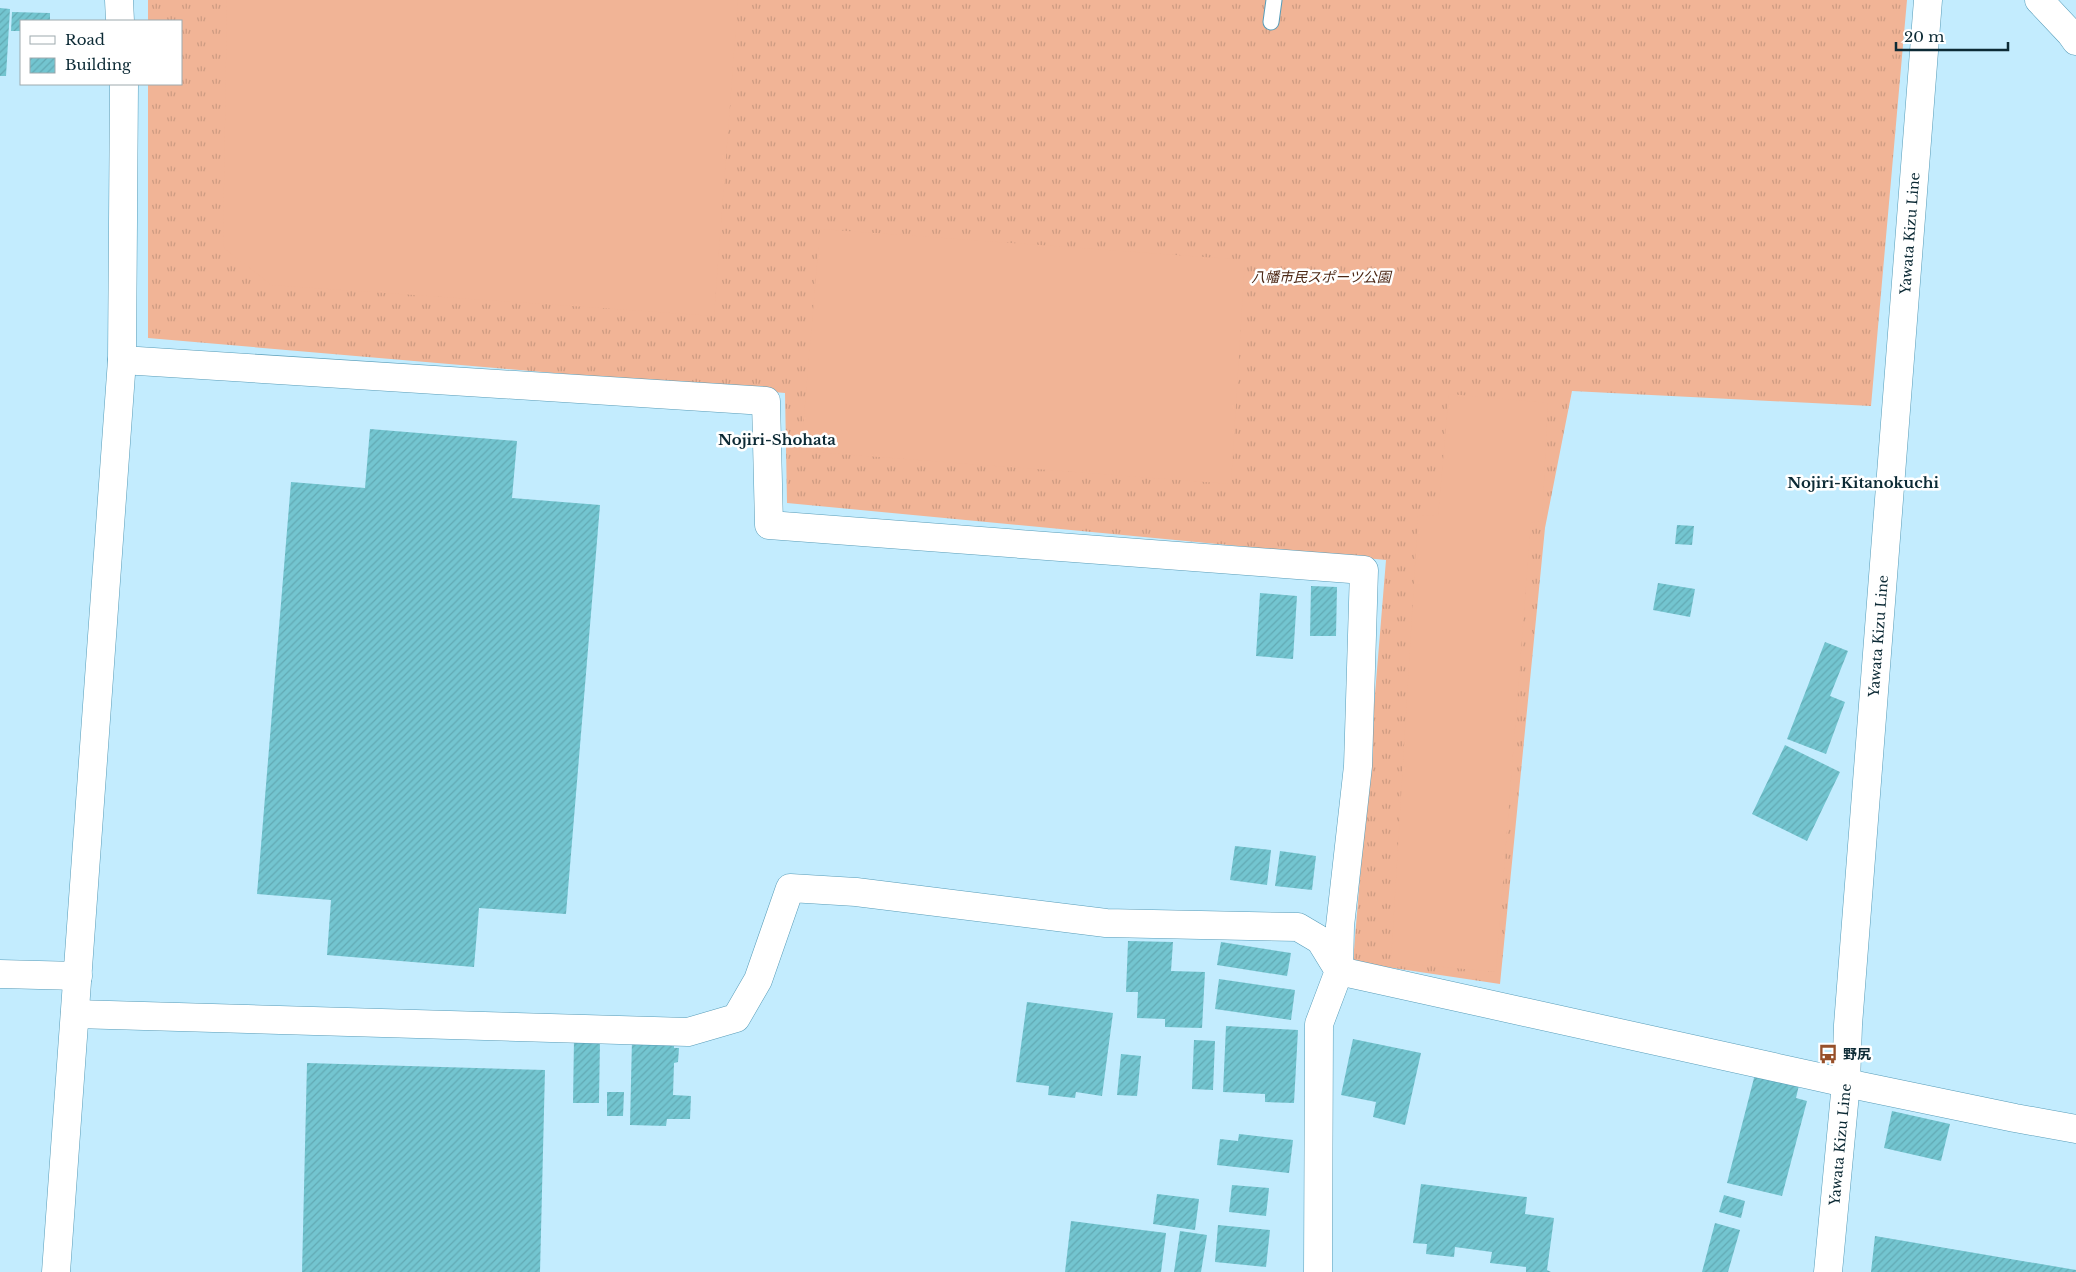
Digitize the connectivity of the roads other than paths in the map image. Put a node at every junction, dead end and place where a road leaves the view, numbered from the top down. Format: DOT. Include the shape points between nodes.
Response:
graph roads {
  1 [pos="119,0"];
  2 [pos="1274,0"];
  3 [pos="1928,0"];
  4 [pos="2039,0"];
  5 [pos="120,20"];
  6 [pos="1271,22"];
  7 [pos="2076,41"];
  8 [pos="124,85"];
  9 [pos="122,360"];
  10 [pos="1339,971"];
  11 [pos="0,974"];
  12 [pos="78,976"];
  13 [pos="75,1014"];
  14 [pos="1846,1083"];
  15 [pos="2076,1129"];
  16 [pos="56,1272"];
  17 [pos="1318,1272"];
  18 [pos="1828,1272"];
  1 -- 5 [label="street"];
  2 -- 6 [label="lane"];
  3 -- 14 [label="street, Yawata Kizu Line"];
  4 -- 7 [label="street"];
  8 -- 9 [label="street"];
  9 -- 10 [label="street" via="766,401 770,525 1364,570 1358,766 1340,926"];
  9 -- 12 [label="street"];
  10 -- 13 [label="street" via="1320,940 1298,927 1106,923 856,892 790,888 758,980 736,1018 688,1032"];
  10 -- 14 [label="street"];
  10 -- 17 [label="street" via="1319,1024"];
  11 -- 12 [label="street"];
  12 -- 13 [label="street"];
  13 -- 16 [label="street"];
  14 -- 15 [label="street"];
  14 -- 18 [label="street, Yawata Kizu Line"];
}
